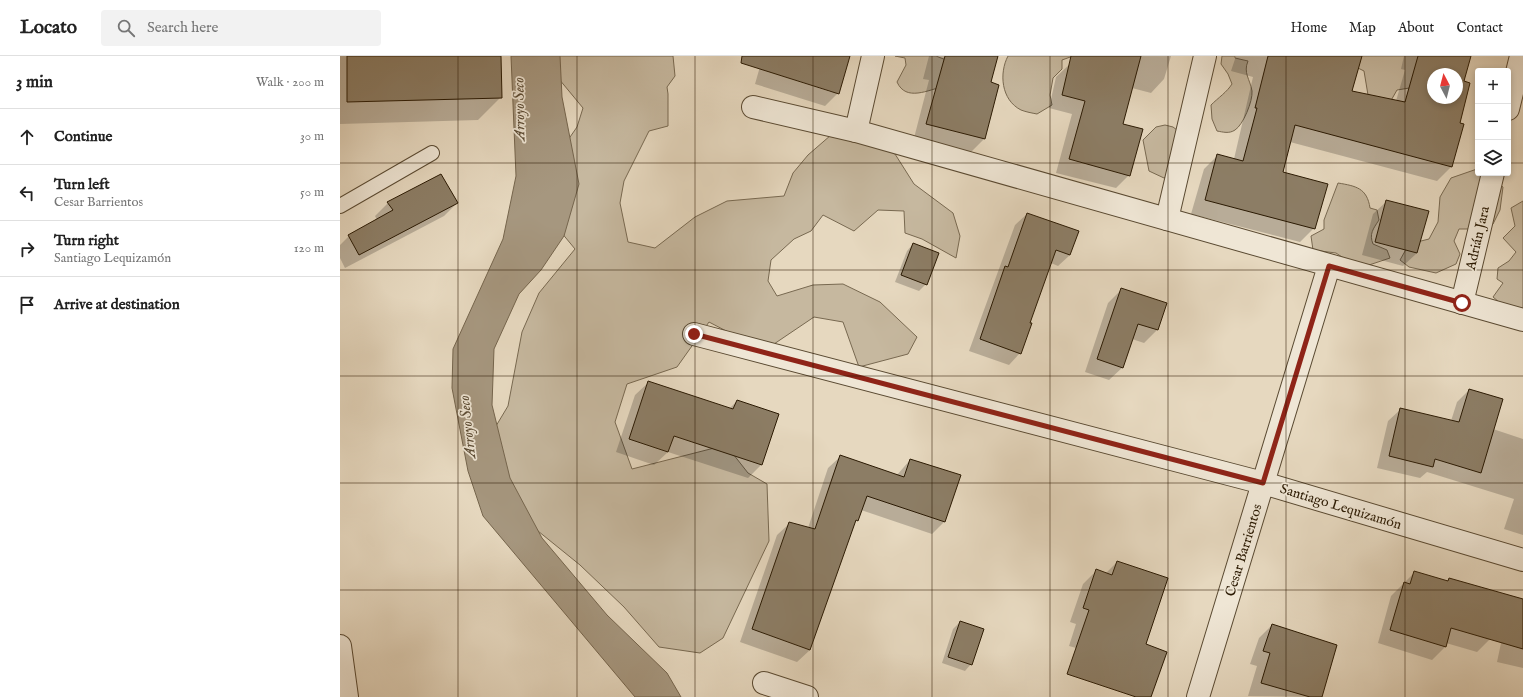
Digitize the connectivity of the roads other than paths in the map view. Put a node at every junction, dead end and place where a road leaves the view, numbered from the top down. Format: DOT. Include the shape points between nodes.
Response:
graph roads {
  1 [pos="873,56"];
  2 [pos="1204,56"];
  3 [pos="1521,56"];
  4 [pos="1509,104"];
  5 [pos="753,107"];
  6 [pos="856,131"];
  7 [pos="432,153"];
  8 [pos="1492,176"];
  9 [pos="340,206"];
  10 [pos="1167,219"];
  11 [pos="1329,266"];
  12 [pos="1462,303"];
  13 [pos="1523,320"];
  14 [pos="694,334"];
  15 [pos="1263,483"];
  16 [pos="1523,560"];
  17 [pos="340,646"];
  18 [pos="764,683"];
  19 [pos="347,697"];
  20 [pos="807,697"];
  21 [pos="1198,697"];
  1 -- 6 [label="street"];
  2 -- 10 [label="street"];
  3 -- 4 [label="street"];
  5 -- 6 [label="street"];
  6 -- 10 [label="street"];
  7 -- 9 [label="lane"];
  8 -- 12 [label="street, Adrián Jara"];
  10 -- 11 [label="street"];
  11 -- 12 [label="street"];
  11 -- 15 [label="street, Cesar Barrientos"];
  12 -- 13 [label="street"];
  14 -- 15 [label="street, Santiago Lequizamón"];
  15 -- 16 [label="street, Santiago Lequizamón"];
  15 -- 21 [label="street, Cesar Barrientos"];
  17 -- 19 [label="street"];
  18 -- 20 [label="street"];
}
